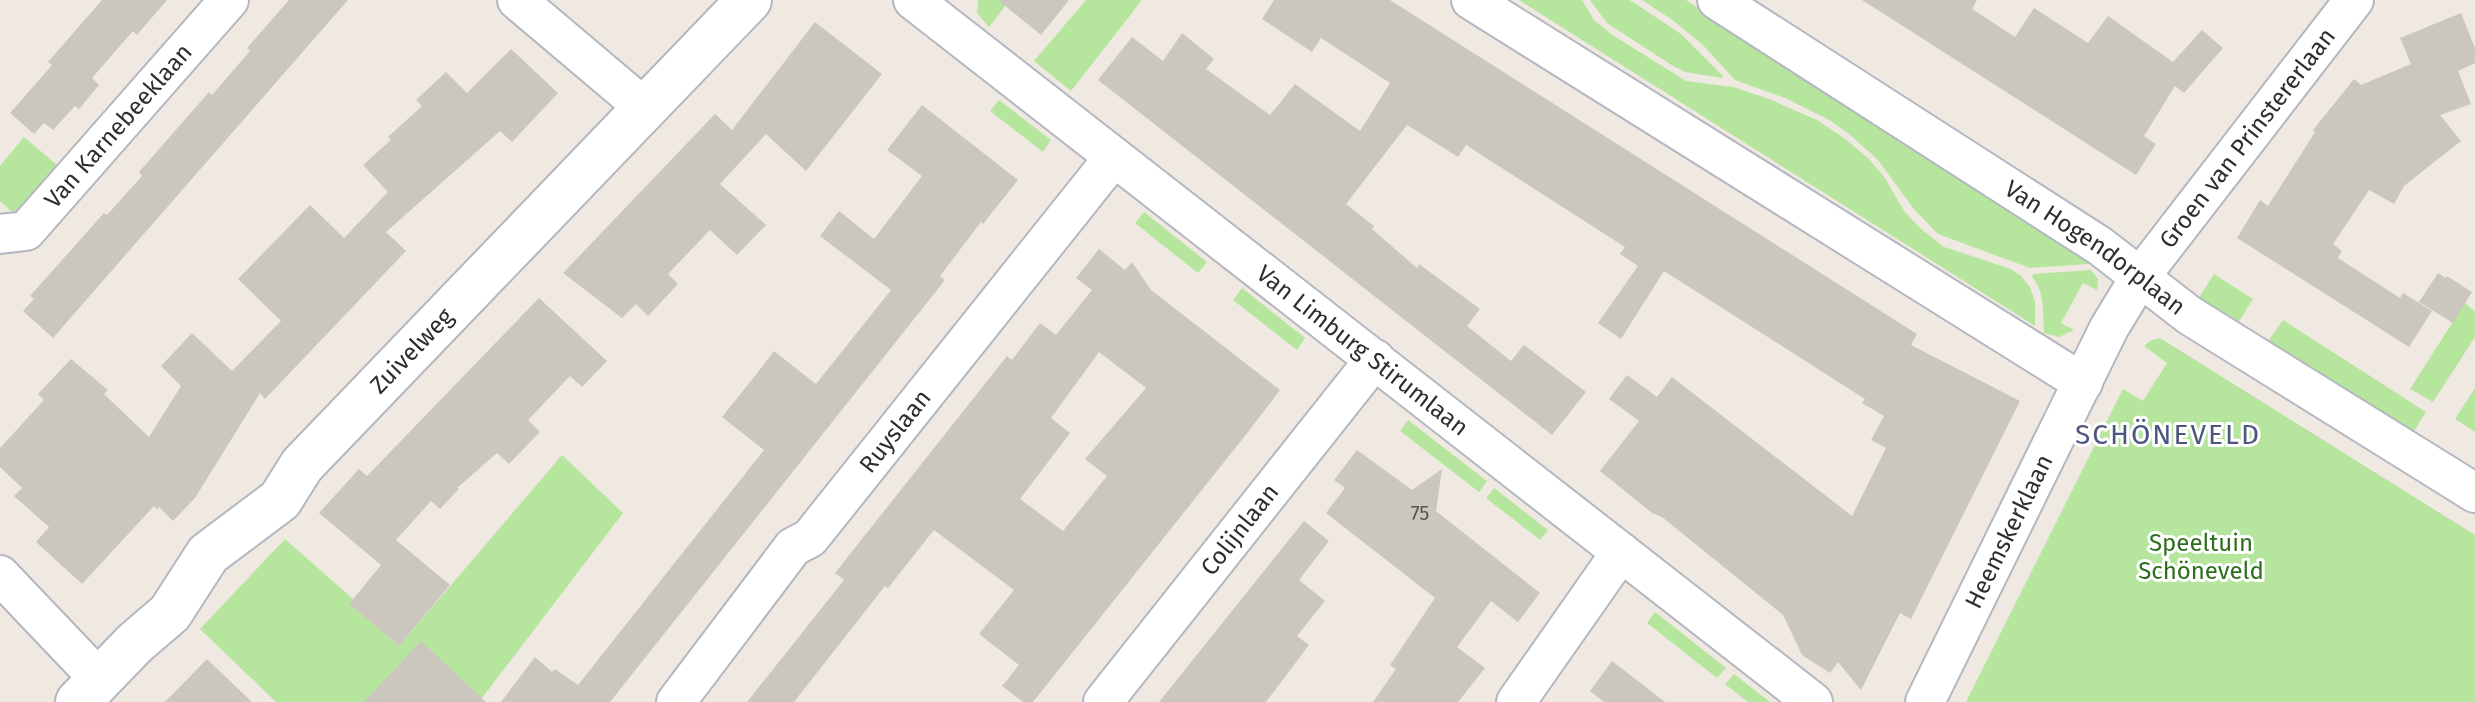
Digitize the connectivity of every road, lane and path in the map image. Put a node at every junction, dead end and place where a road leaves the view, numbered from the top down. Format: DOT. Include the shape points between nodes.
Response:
graph roads {
  1 [pos="229,0"];
  2 [pos="517,0"];
  3 [pos="749,0"];
  4 [pos="1471,0"];
  5 [pos="1717,0"];
  6 [pos="2354,0"];
  7 [pos="932,6"];
  8 [pos="646,109"];
  9 [pos="1114,157"];
  10 [pos="0,234"];
  11 [pos="2140,277"];
  12 [pos="1375,359"];
  13 [pos="2083,383"];
  14 [pos="2475,493"];
  15 [pos="1621,552"];
  16 [pos="0,575"];
  17 [pos="89,691"];
  18 [pos="676,702"];
  19 [pos="1103,702"];
  20 [pos="1516,702"];
  21 [pos="1813,702"];
  22 [pos="1925,702"];
  1 -- 10 [label="street, Van Karnebeeklaan" via="26,231"];
  2 -- 8 [label="street"];
  3 -- 8 [label="street, Zuivelweg"];
  4 -- 13 [label="street"];
  5 -- 11 [label="street, Van Hogendorplaan" via="2100,246"];
  6 -- 11 [label="street, Groen van Prinstererlaan"];
  7 -- 9 [label="street, Van Limburg Stirumlaan"];
  8 -- 17 [label="street, Zuivelweg" via="302,465 280,500 208,554 170,613"];
  9 -- 12 [label="street, Van Limburg Stirumlaan"];
  9 -- 18 [label="street, Ruyslaan" via="810,538 793,547"];
  11 -- 13 [label="street, Heemskerklaan"];
  11 -- 14 [label="street, Van Hogendorplaan" via="2189,315"];
  12 -- 15 [label="street, Van Limburg Stirumlaan"];
  12 -- 19 [label="street, Colijnlaan"];
  13 -- 22 [label="street, Heemskerklaan"];
  15 -- 20 [label="street"];
  15 -- 21 [label="street, Van Limburg Stirumlaan"];
  16 -- 17 [label="street"];
}
